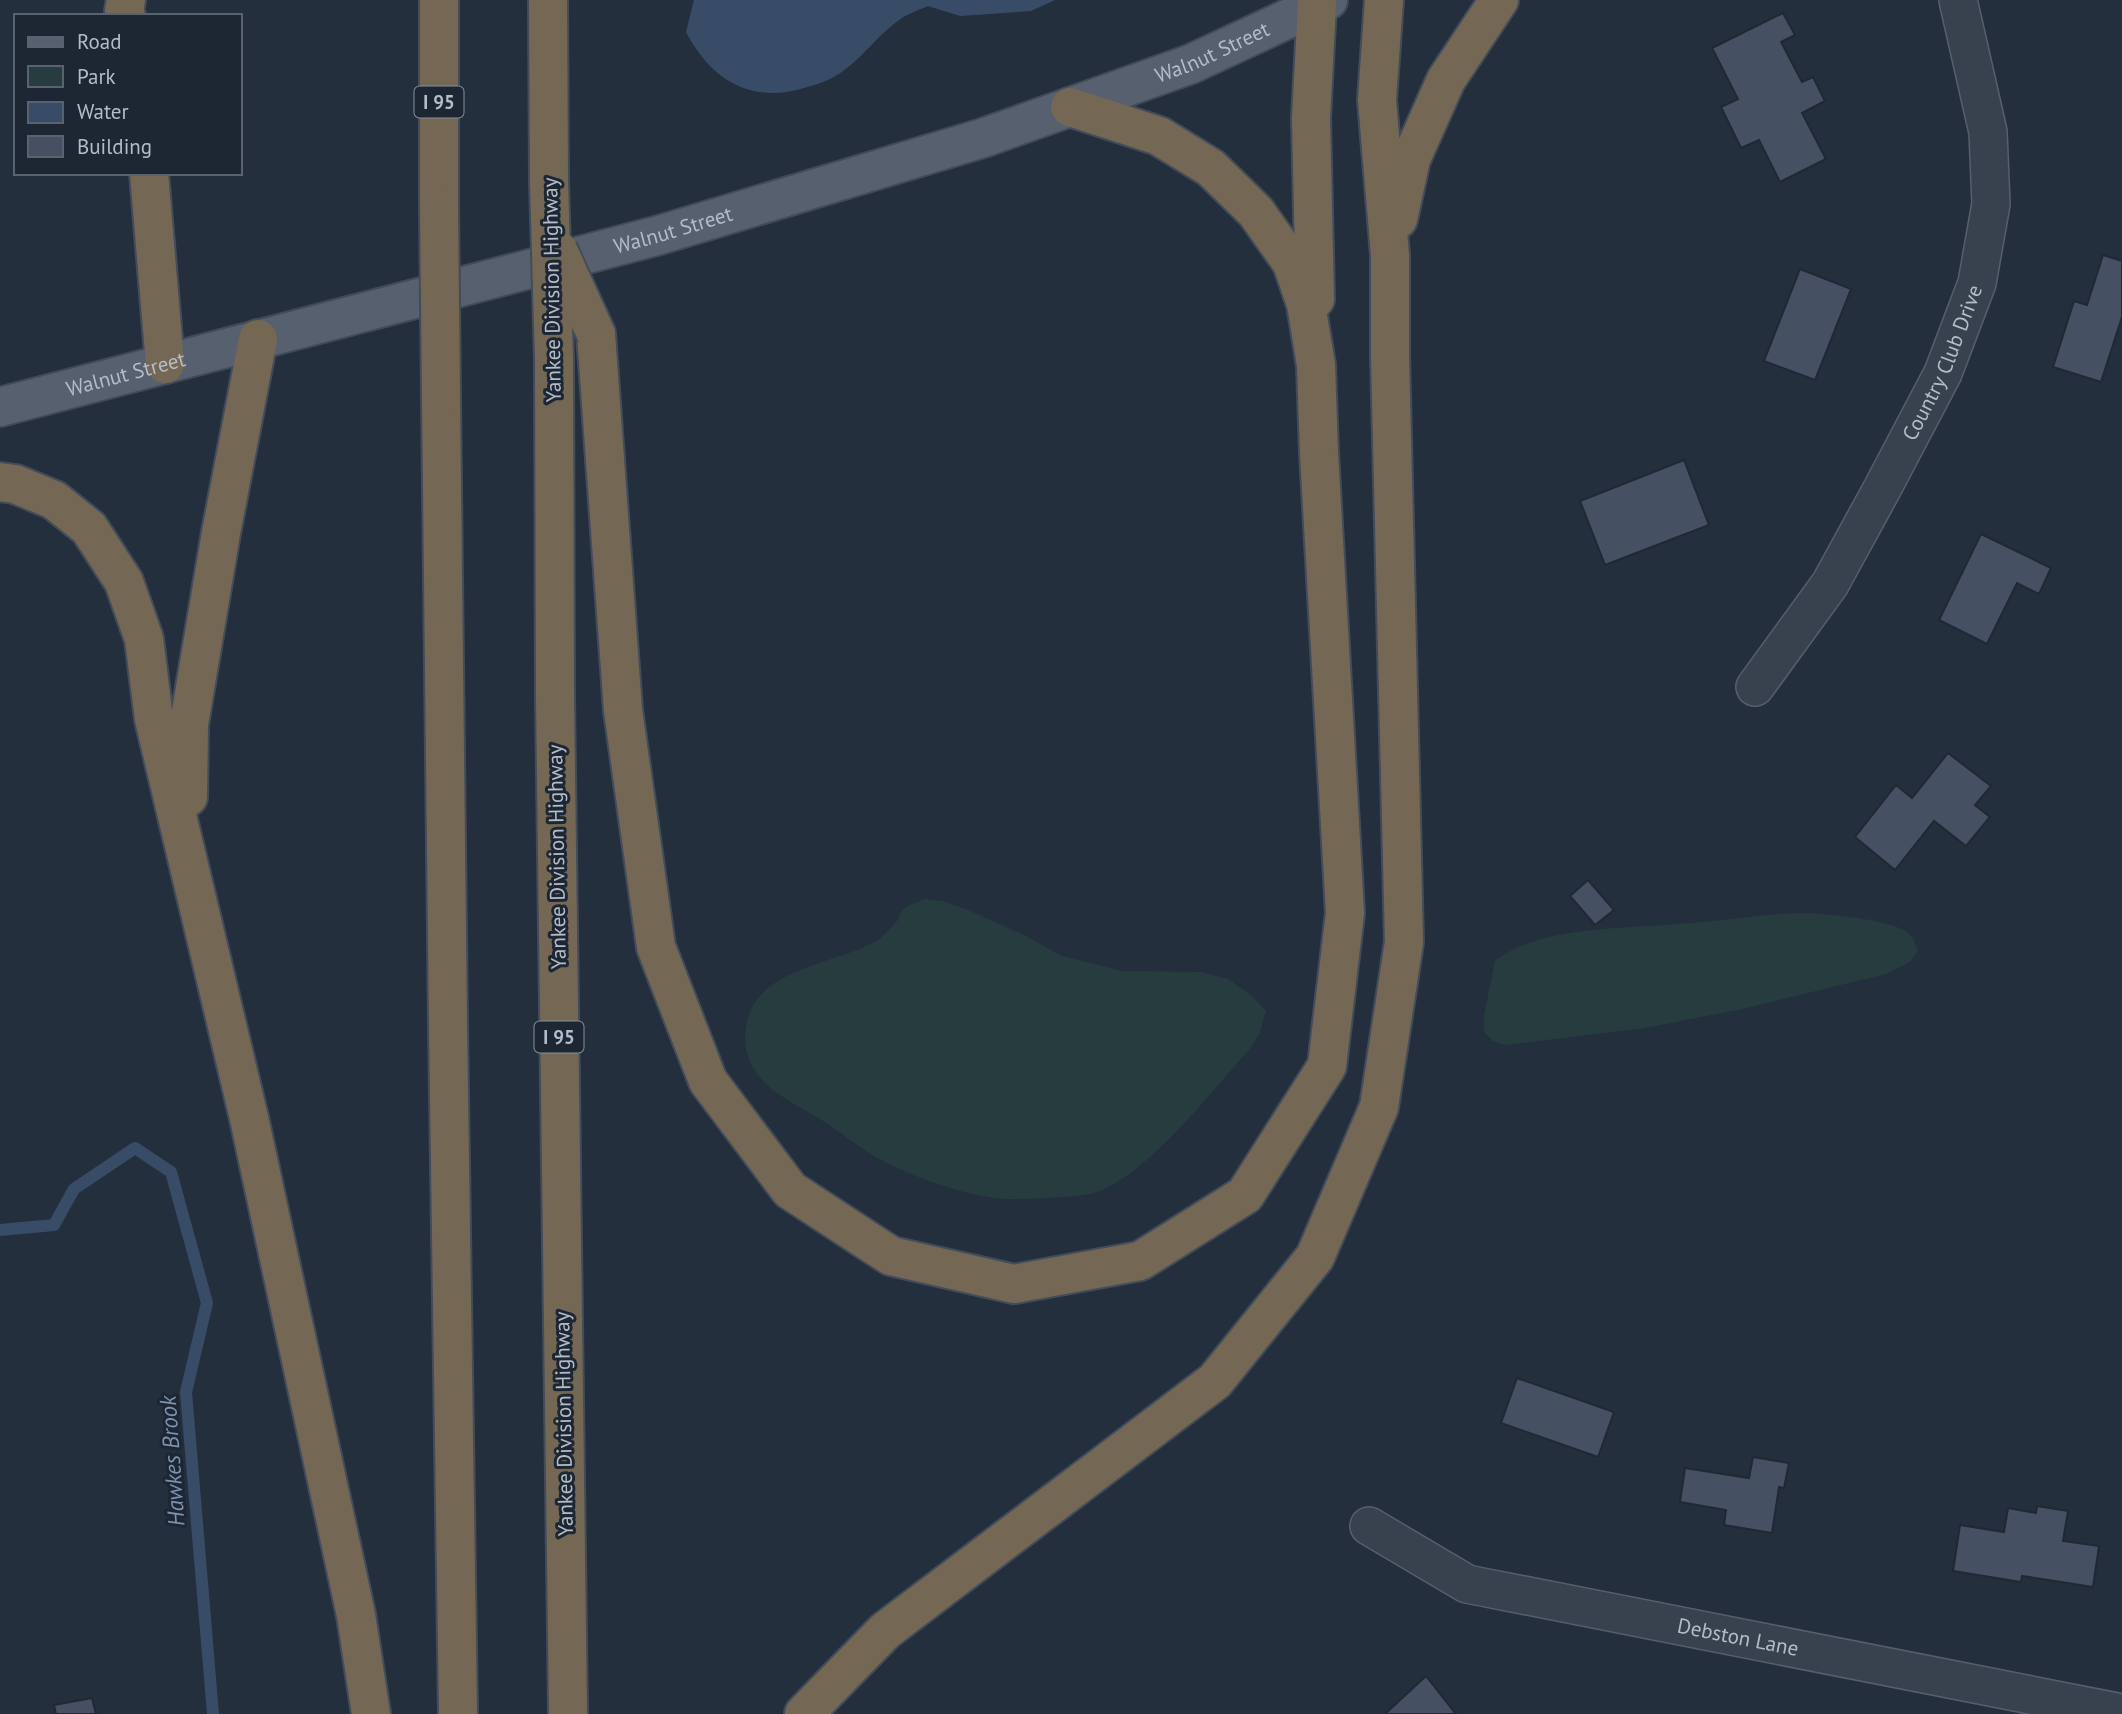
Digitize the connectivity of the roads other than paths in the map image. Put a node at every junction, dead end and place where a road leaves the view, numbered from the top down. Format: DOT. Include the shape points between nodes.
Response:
graph roads {
  1 [pos="439,0"];
  2 [pos="548,0"];
  3 [pos="1384,0"];
  4 [pos="1499,0"];
  5 [pos="1958,0"];
  6 [pos="1321,1"];
  7 [pos="1070,107"];
  8 [pos="149,175"];
  9 [pos="551,234"];
  10 [pos="1390,255"];
  11 [pos="258,339"];
  12 [pos="164,364"];
  13 [pos="1316,365"];
  14 [pos="0,391"];
  15 [pos="50,393"];
  16 [pos="0,407"];
  17 [pos="0,482"];
  18 [pos="1755,687"];
  19 [pos="187,856"];
  20 [pos="1369,1526"];
  21 [pos="2122,1713"];
  22 [pos="371,1714"];
  23 [pos="458,1714"];
  24 [pos="568,1714"];
  25 [pos="804,1714"];
  1 -- 23 [label="highway, I 95, bridge"];
  2 -- 9 [label="highway, Yankee Division Highway / I 95, bridge"];
  3 -- 10 [label="highway" via="1377,100"];
  4 -- 10 [label="highway" via="1446,80 1412,159"];
  5 -- 18 [label="street, Country Club Drive" via="1988,132 1991,204 1977,283 1942,373 1830,584"];
  6 -- 7 [label="main road, Walnut Street" via="1191,64"];
  6 -- 13 [label="highway" via="1311,118"];
  7 -- 11 [label="main road, Walnut Street" via="983,138 656,236"];
  7 -- 13 [label="highway" via="1159,136 1211,168 1256,212 1292,263 1306,304"];
  8 -- 12 [label="highway"];
  9 -- 13 [label="highway, bridge" via="596,334 623,710 656,947 708,1081 790,1190 891,1256 1014,1283 1140,1261 1245,1195 1327,1066 1345,913"];
  9 -- 24 [label="highway, Yankee Division Highway / I 95, bridge"];
  10 -- 25 [label="highway" via="1404,942 1379,1107 1314,1257 1215,1381 885,1631"];
  11 -- 12 [label="main road, Walnut Street"];
  11 -- 19 [label="highway" via="189,724"];
  12 -- 15 [label="main road, Walnut Street"];
  14 -- 15 [label="main road"];
  15 -- 16 [label="main road, Walnut Street"];
  17 -- 19 [label="highway" via="15,484 63,507 89,528 124,582 144,639 155,719"];
  19 -- 22 [label="highway" via="249,1118 356,1615"];
  20 -- 21 [label="street, Debston Lane" via="1467,1584"];
}
